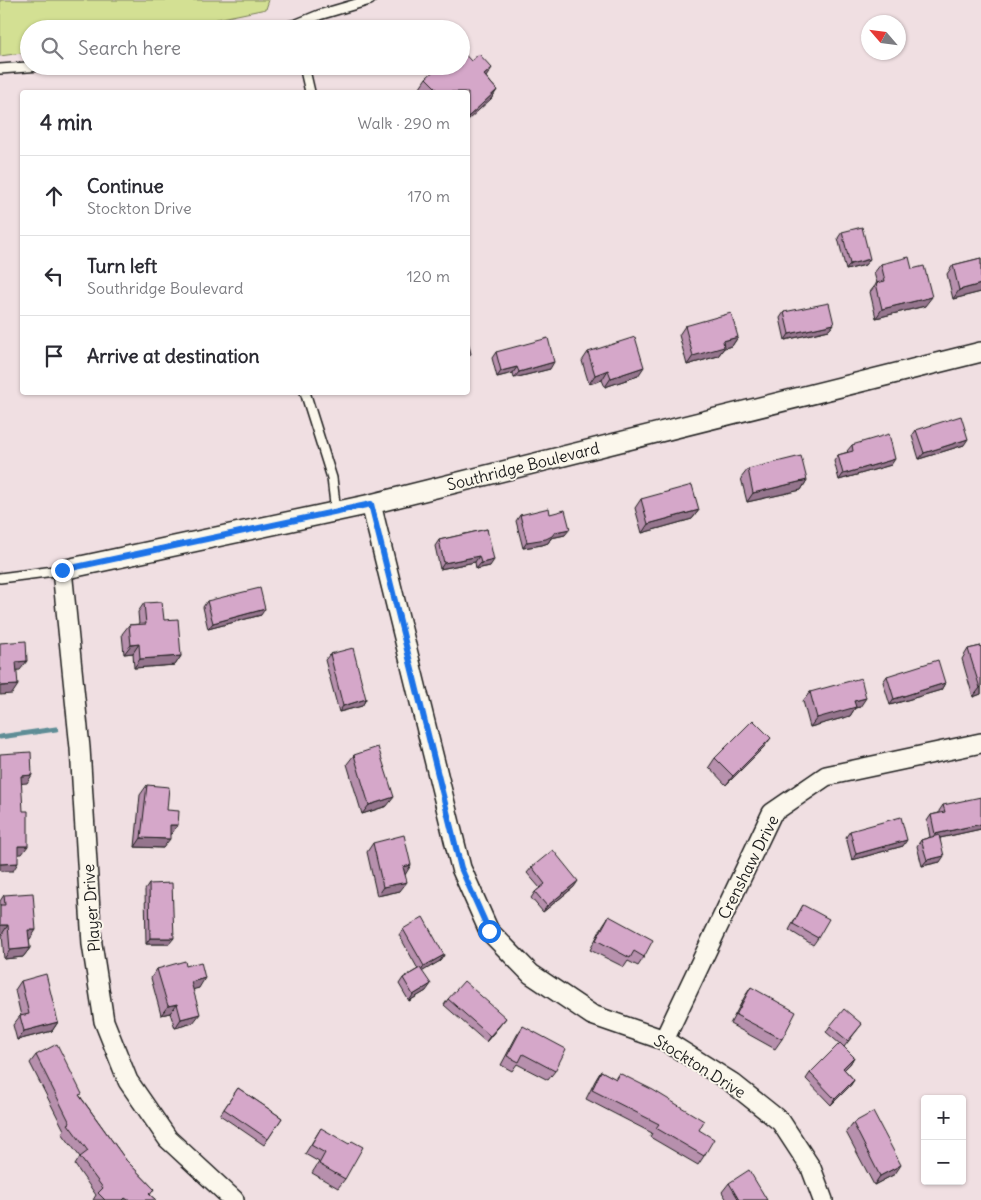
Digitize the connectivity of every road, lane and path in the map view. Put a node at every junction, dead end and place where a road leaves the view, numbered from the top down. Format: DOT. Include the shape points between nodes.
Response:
graph roads {
  1 [pos="370,0"];
  2 [pos="309,20"];
  3 [pos="20,68"];
  4 [pos="0,69"];
  5 [pos="306,75"];
  6 [pos="310,90"];
  7 [pos="981,352"];
  8 [pos="306,395"];
  9 [pos="371,504"];
  10 [pos="336,512"];
  11 [pos="62,570"];
  12 [pos="0,578"];
  13 [pos="981,743"];
  14 [pos="664,1040"];
  15 [pos="234,1200"];
  16 [pos="823,1200"];
  1 -- 2 [label="lane"];
  3 -- 4 [label="lane"];
  5 -- 6 [label="lane"];
  7 -- 9 [label="street, Southridge Boulevard"];
  8 -- 10 [label="lane" via="332,478"];
  9 -- 10 [label="street, Southridge Boulevard"];
  9 -- 14 [label="street, Stockton Drive" via="461,868 489,931 532,974 592,1015"];
  10 -- 11 [label="street, Southridge Boulevard"];
  11 -- 12 [label="lane"];
  11 -- 15 [label="street, Player Drive" via="80,748 92,944 104,1021 128,1081 168,1139"];
  13 -- 14 [label="street, Crenshaw Drive" via="826,776 772,813"];
  14 -- 16 [label="street, Stockton Drive" via="731,1082 781,1122 811,1168"];
}
